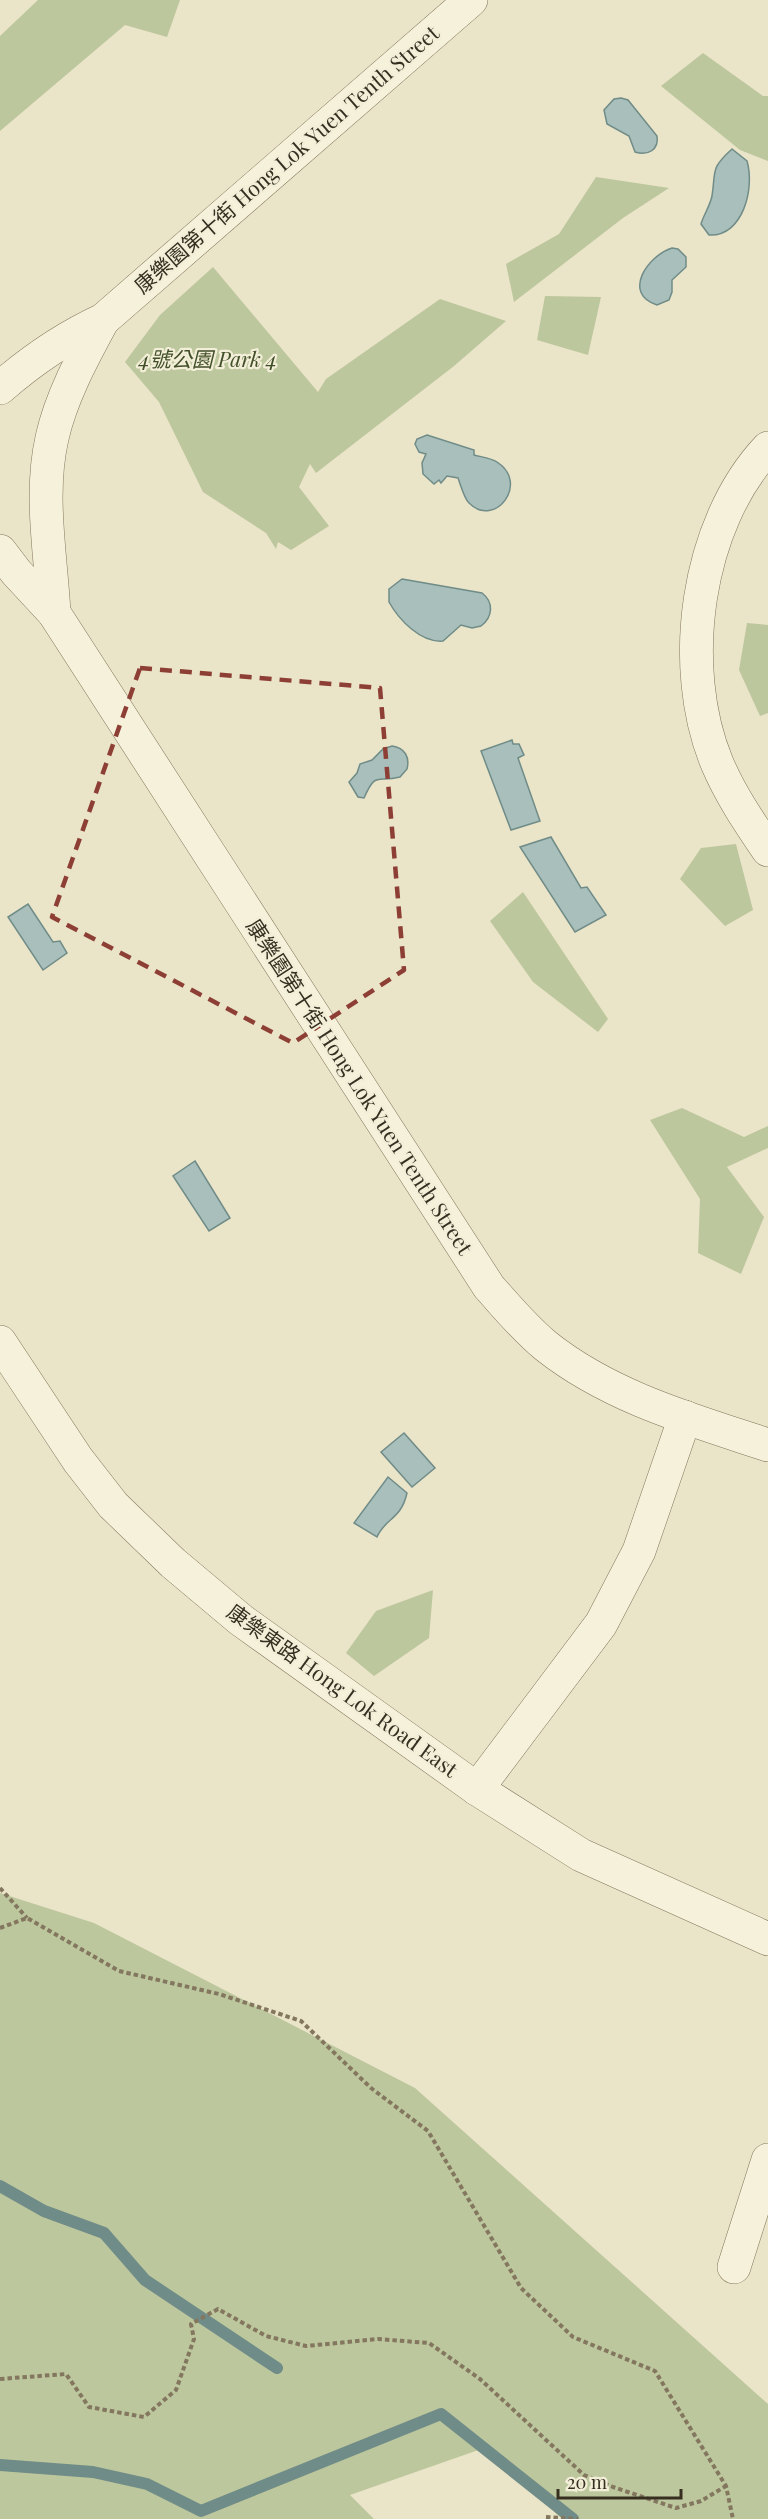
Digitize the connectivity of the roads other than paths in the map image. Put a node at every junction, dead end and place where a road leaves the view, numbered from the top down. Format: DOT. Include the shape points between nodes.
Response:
graph roads {
  1 [pos="471,0"];
  2 [pos="103,320"];
  3 [pos="0,388"];
  4 [pos="768,448"];
  5 [pos="0,551"];
  6 [pos="54,613"];
  7 [pos="768,850"];
  8 [pos="0,1342"];
  9 [pos="685,1417"];
  10 [pos="768,1444"];
  11 [pos="477,1789"];
  12 [pos="768,1940"];
  13 [pos="768,2160"];
  14 [pos="734,2267"];
  1 -- 2 [label="street, 康樂園第十街 Hong Lok Yuen Tenth Street"];
  2 -- 3 [label="street, 康樂園第十街 Hong Lok Yuen Tenth Street" via="44,351"];
  2 -- 6 [label="street, 康樂園第十街 Hong Lok Yuen Tenth Street" via="78,368 52,437 46,475"];
  4 -- 7 [label="street" via="741,484 721,521 707,565 699,614 697,688 717,762 741,810"];
  5 -- 6 [label="street, 康樂園第十街 Hong Lok Yuen Tenth Street"];
  6 -- 9 [label="street, 康樂園第十街 Hong Lok Yuen Tenth Street" via="489,1287 547,1347 609,1386"];
  8 -- 11 [label="street, 康樂東路 Hong Lok Road East" via="78,1461 106,1496 173,1563 241,1620"];
  9 -- 10 [label="street, 康樂園第十街 Hong Lok Yuen Tenth Street"];
  9 -- 11 [label="street" via="639,1551 601,1624"];
  11 -- 12 [label="street, 康樂東路 Hong Lok Road East" via="581,1855"];
  13 -- 14 [label="street"];
}
